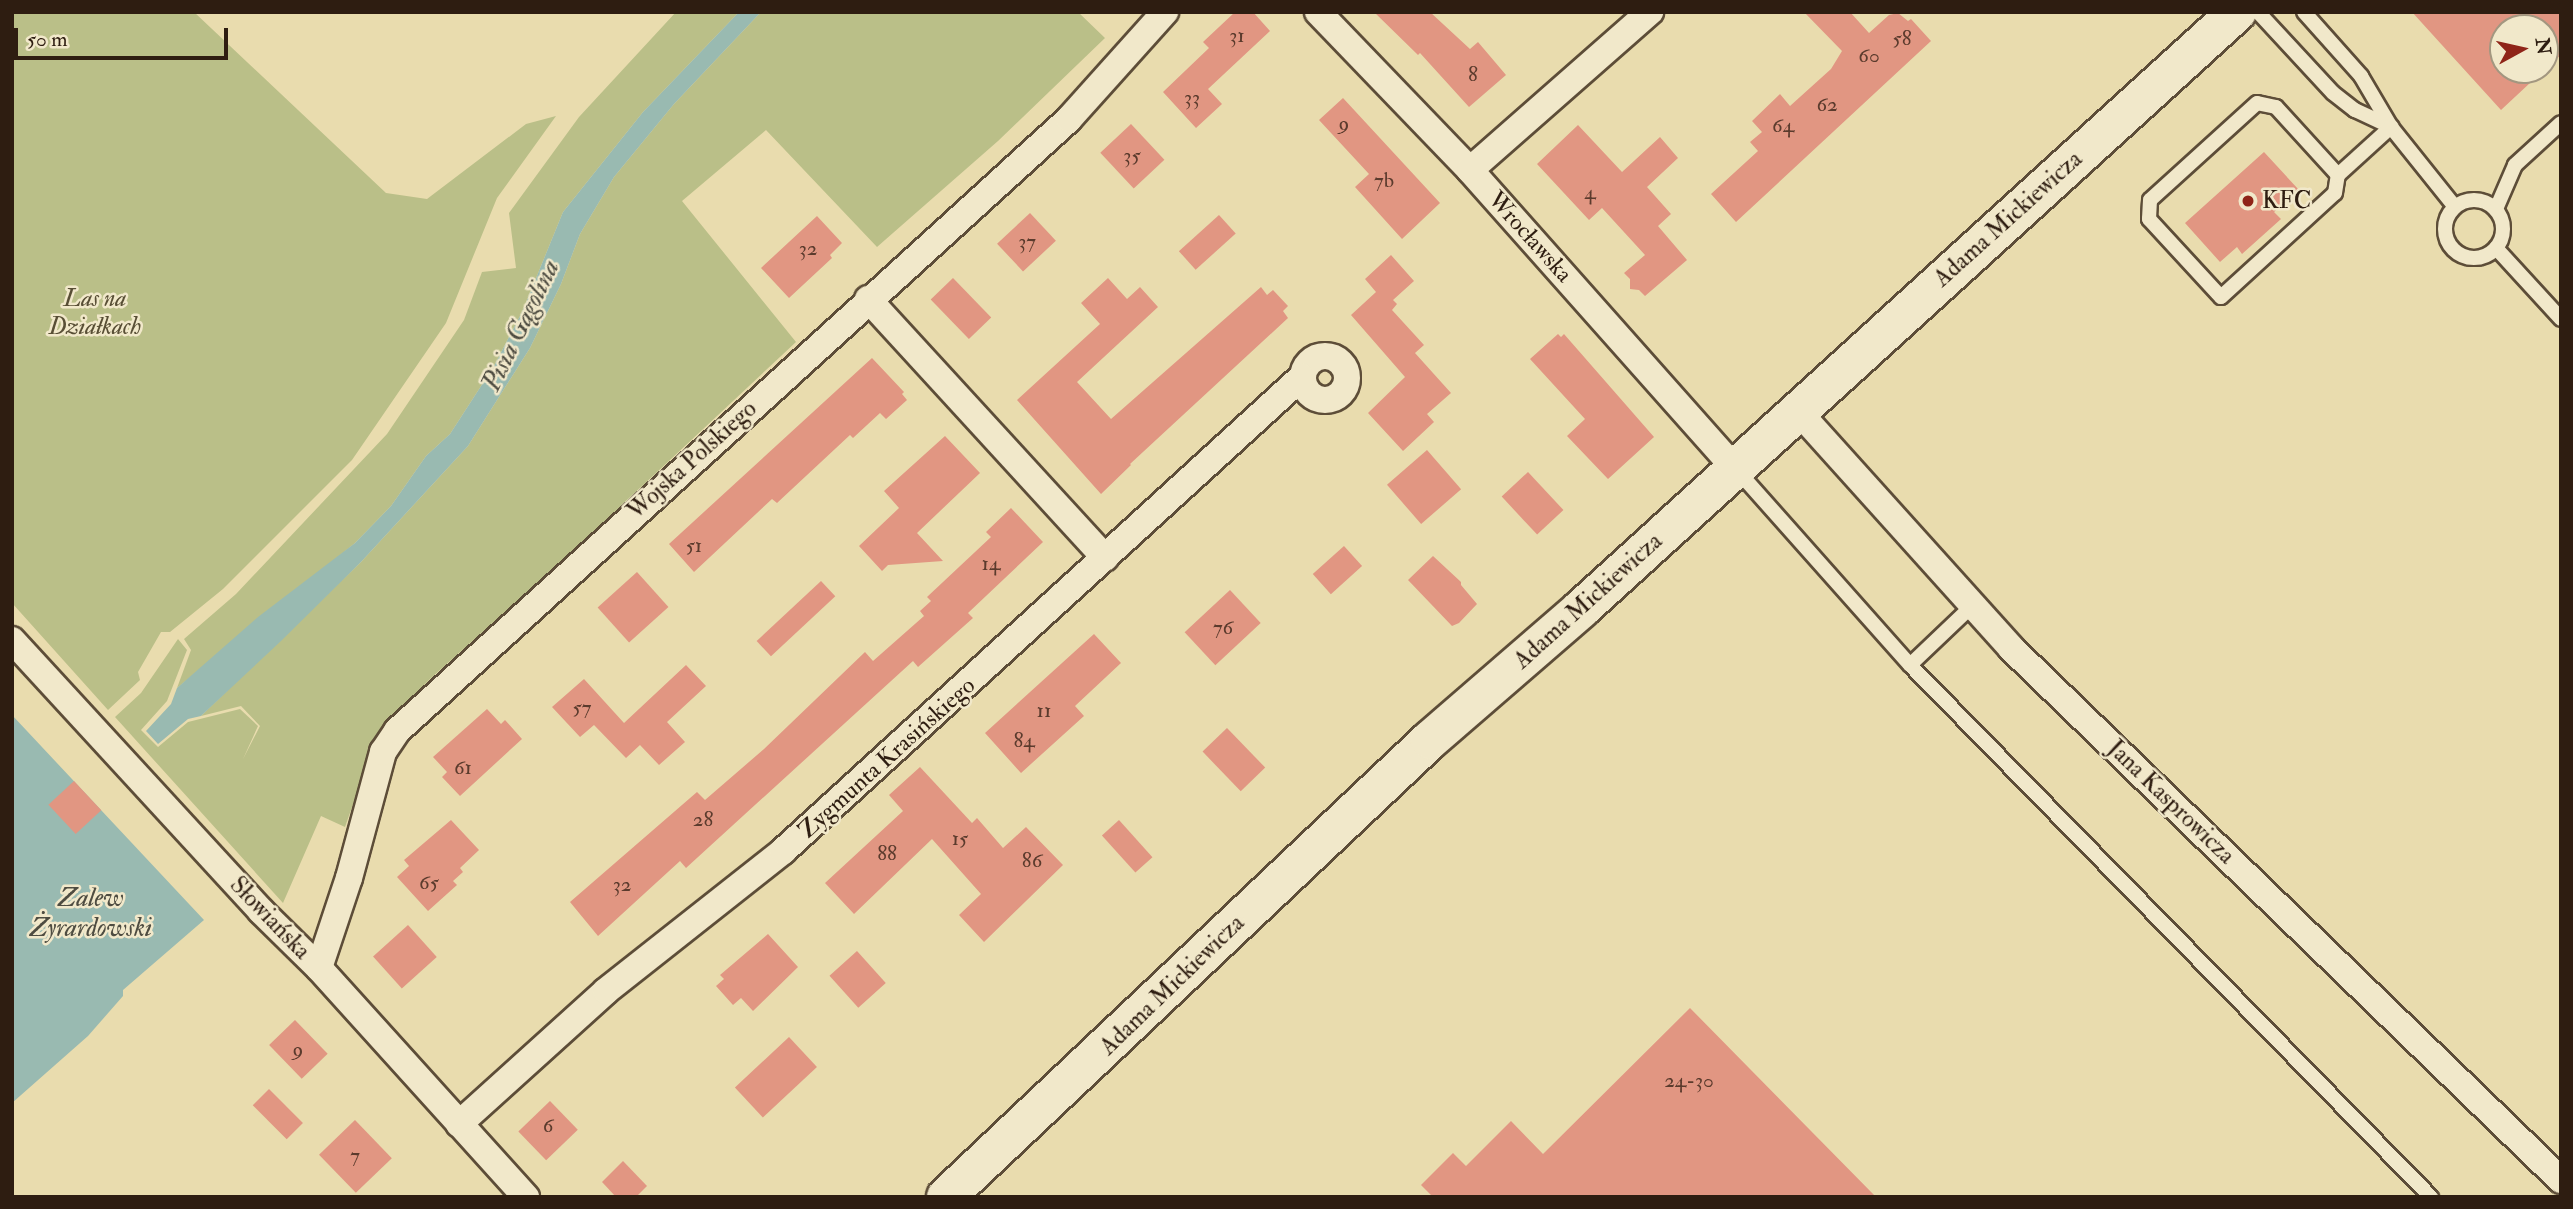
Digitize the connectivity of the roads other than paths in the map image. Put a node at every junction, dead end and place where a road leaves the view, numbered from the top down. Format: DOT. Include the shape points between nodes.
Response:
graph roads {
  1 [pos="1165,12"];
  2 [pos="1318,12"];
  3 [pos="1650,12"];
  4 [pos="2237,12"];
  5 [pos="2258,12"];
  6 [pos="2304,12"];
  7 [pos="2561,123"];
  8 [pos="2391,127"];
  9 [pos="1470,170"];
  10 [pos="2338,175"];
  11 [pos="2455,206"];
  12 [pos="2496,209"];
  13 [pos="2496,248"];
  14 [pos="868,299"];
  15 [pos="2561,319"];
  16 [pos="1302,377"];
  17 [pos="1797,410"];
  18 [pos="1735,468"];
  19 [pos="1105,558"];
  20 [pos="1973,606"];
  21 [pos="12,640"];
  22 [pos="1910,665"];
  23 [pos="319,968"];
  24 [pos="459,1124"];
  25 [pos="2561,1180"];
  26 [pos="526,1197"];
  27 [pos="946,1197"];
  28 [pos="2431,1197"];
  1 -- 14 [label="street, Wojska Polskiego" via="1069,118"];
  2 -- 9 [label="street, Wrocławska"];
  3 -- 9 [label="street"];
  4 -- 17 [label="street, Adama Mickiewicza"];
  5 -- 8 [label="lane" via="2333,93 2355,110"];
  6 -- 8 [label="lane" via="2361,76"];
  7 -- 12 [label="lane" via="2515,165"];
  8 -- 10 [label="lane"];
  8 -- 11 [label="lane"];
  9 -- 18 [label="street, Wrocławska"];
  10 -- 10 [label="lane" via="2276,107 2257,103 2150,200 2149,219 2221,297 2335,193"];
  11 -- 12 [label="lane" via="2471,199"];
  11 -- 13 [label="lane" via="2448,214 2445,233 2453,249 2470,258"];
  12 -- 13 [label="lane" via="2503,224"];
  13 -- 15 [label="lane"];
  14 -- 19 [label="street"];
  14 -- 23 [label="street, Wojska Polskiego" via="389,739"];
  16 -- 19 [label="street, Zygmunta Krasińskiego"];
  17 -- 18 [label="street, Adama Mickiewicza"];
  17 -- 20 [label="street, Jana Kasprowicza"];
  18 -- 22 [label="lane"];
  18 -- 27 [label="street, Adama Mickiewicza" via="1430,740"];
  19 -- 24 [label="street, Zygmunta Krasińskiego" via="783,852 606,991"];
  20 -- 22 [label="lane"];
  20 -- 25 [label="street, Jana Kasprowicza"];
  21 -- 23 [label="street, Słowiańska"];
  22 -- 28 [label="lane"];
  23 -- 24 [label="street, Słowiańska"];
  24 -- 26 [label="street, Słowiańska"];
}
